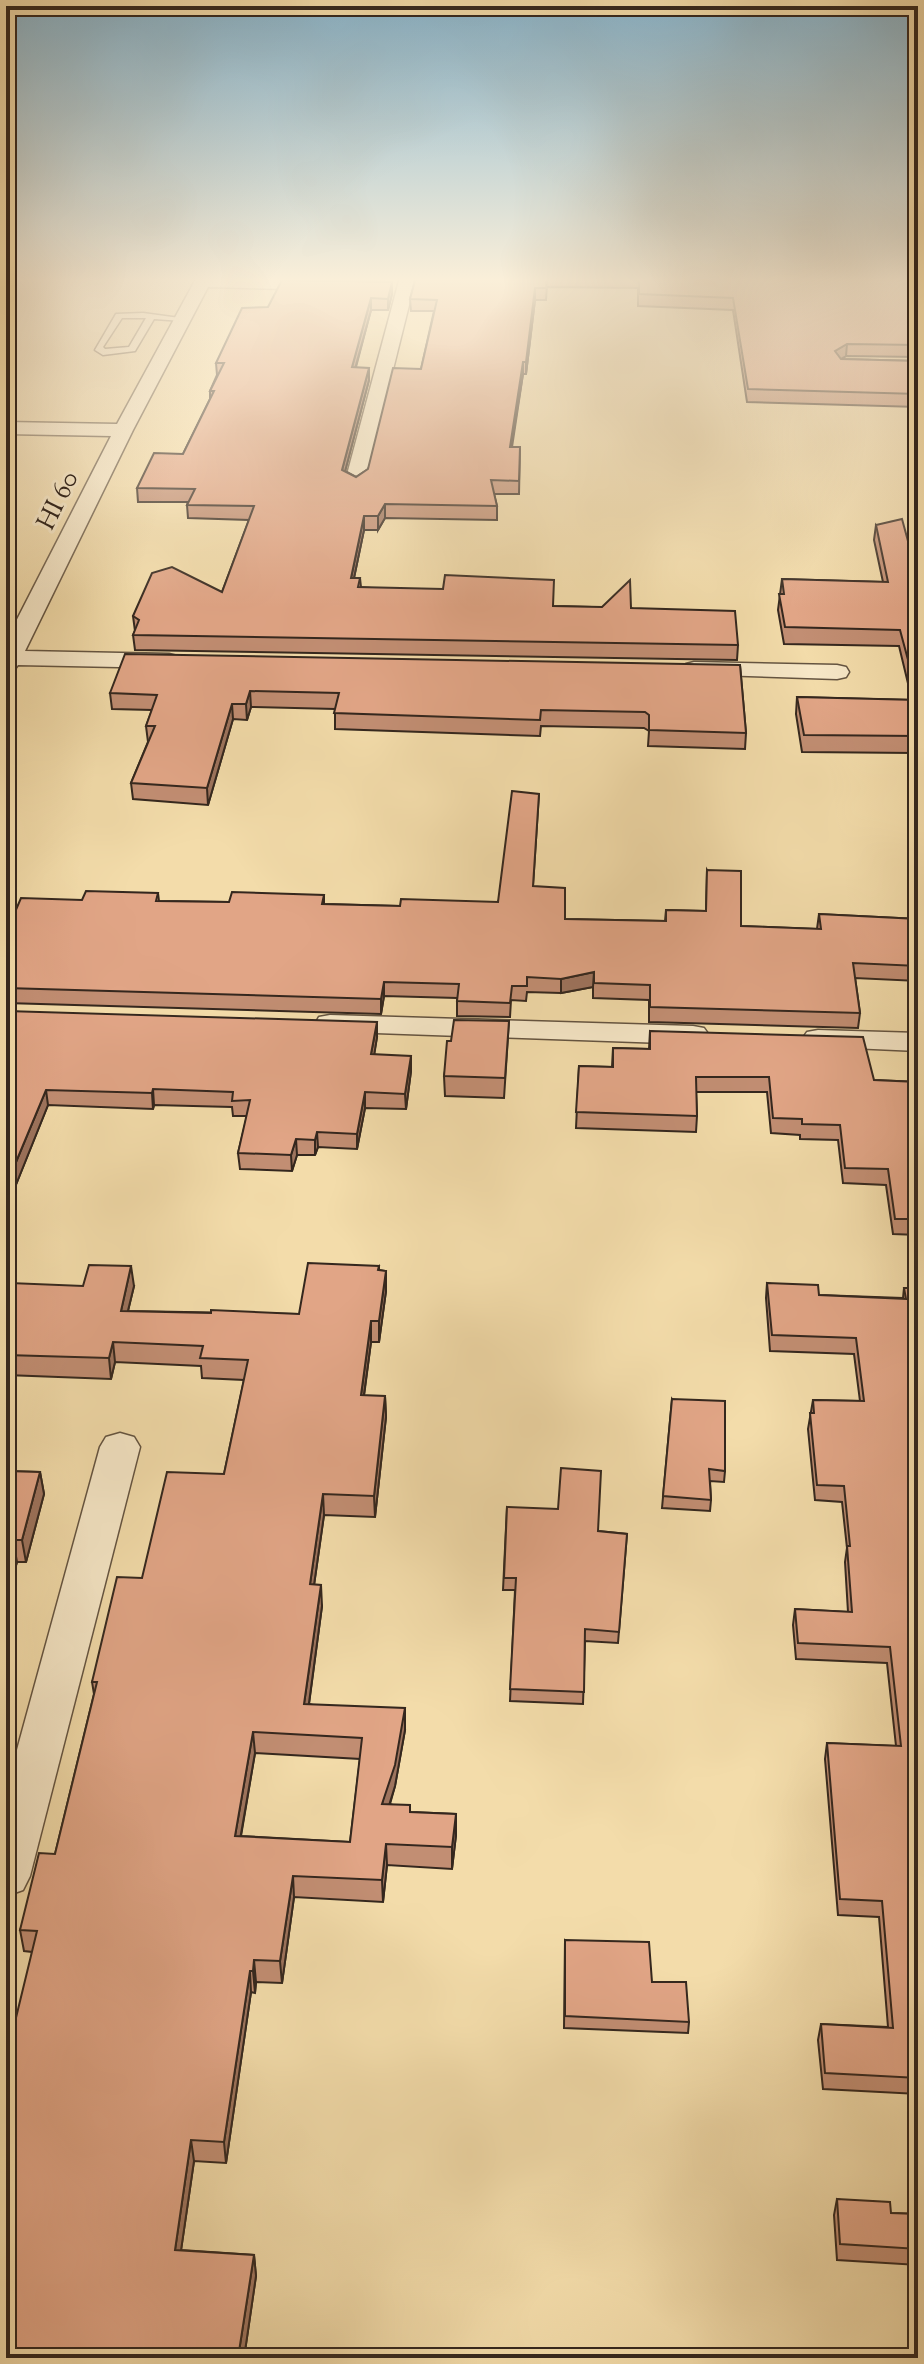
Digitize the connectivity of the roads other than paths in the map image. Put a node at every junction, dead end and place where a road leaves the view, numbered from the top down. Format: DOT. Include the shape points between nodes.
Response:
graph roads {
  1 [pos="146,387"];
  2 [pos="377,387"];
  3 [pos="6,428"];
  4 [pos="123,430"];
  5 [pos="355,482"];
  6 [pos="8,661"];
  7 [pos="185,661"];
  8 [pos="678,669"];
  9 [pos="837,672"];
  10 [pos="305,1023"];
  11 [pos="729,1036"];
  12 [pos="792,1038"];
  13 [pos="918,1042"];
  14 [pos="120,1447"];
  15 [pos="6,1876"];
  1 -- 4 [label="street, HI 60"];
  2 -- 5 [label="street"];
  3 -- 4 [label="street"];
  4 -- 6 [label="street, HI 60"];
  6 -- 7 [label="street"];
  8 -- 9 [label="street"];
  10 -- 11 [label="street"];
  12 -- 13 [label="street"];
  14 -- 15 [label="street"];
}
